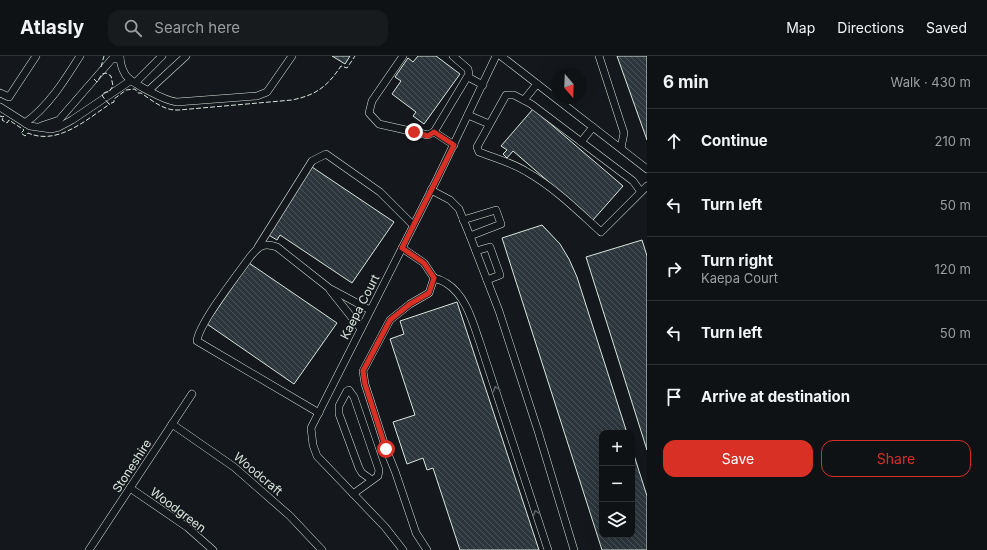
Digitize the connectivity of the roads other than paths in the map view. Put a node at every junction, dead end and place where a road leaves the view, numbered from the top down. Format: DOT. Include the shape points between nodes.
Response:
graph roads {
  1 [pos="36,56"];
  2 [pos="80,56"];
  3 [pos="162,56"];
  4 [pos="186,56"];
  5 [pos="292,56"];
  6 [pos="403,56"];
  7 [pos="453,56"];
  8 [pos="496,56"];
  9 [pos="501,56"];
  10 [pos="599,56"];
  11 [pos="120,58"];
  12 [pos="468,77"];
  13 [pos="133,82"];
  14 [pos="537,84"];
  15 [pos="483,85"];
  16 [pos="149,90"];
  17 [pos="0,93"];
  18 [pos="524,100"];
  19 [pos="0,107"];
  20 [pos="468,115"];
  21 [pos="25,123"];
  22 [pos="489,124"];
  23 [pos="35,127"];
  24 [pos="593,127"];
  25 [pos="434,132"];
  26 [pos="581,142"];
  27 [pos="454,145"];
  28 [pos="621,148"];
  29 [pos="647,169"];
  30 [pos="647,186"];
  31 [pos="432,190"];
  32 [pos="641,192"];
  33 [pos="463,220"];
  34 [pos="413,225"];
  35 [pos="470,236"];
  36 [pos="258,247"];
  37 [pos="402,248"];
  38 [pos="476,251"];
  39 [pos="434,278"];
  40 [pos="487,280"];
  41 [pos="329,288"];
  42 [pos="370,310"];
  43 [pos="361,329"];
  44 [pos="192,394"];
  45 [pos="319,413"];
  46 [pos="172,424"];
  47 [pos="372,480"];
  48 [pos="130,488"];
  49 [pos="353,494"];
  50 [pos="89,550"];
  51 [pos="212,550"];
  52 [pos="322,550"];
  53 [pos="403,550"];
  54 [pos="427,550"];
  55 [pos="548,550"];
  56 [pos="574,550"];
  1 -- 17 [label="street" via="9,97"];
  2 -- 21 [label="street" via="52,97"];
  3 -- 13 [label="street"];
  4 -- 16 [label="street"];
  5 -- 16 [label="street" via="267,92 257,96 177,102 169,101"];
  6 -- 25 [label="street" via="372,101 369,112 379,124 428,136"];
  7 -- 12 [label="street" via="468,69"];
  8 -- 15 [label="street, Kaepa Court"];
  9 -- 14 [label="street"];
  10 -- 28 [label="street" via="624,133"];
  11 -- 13 [label="street" via="124,74"];
  11 -- 23 [label="street" via="112,59 59,120"];
  12 -- 15 [label="street"];
  12 -- 25 [label="street"];
  13 -- 16 [label="street"];
  13 -- 23 [label="street" via="59,127"];
  14 -- 18 [label="street"];
  14 -- 24 [label="street"];
  15 -- 20 [label="street, Kaepa Court"];
  18 -- 22 [label="street" via="514,95 506,95"];
  18 -- 26 [label="street"];
  19 -- 21 [label="street"];
  20 -- 22 [label="street"];
  20 -- 27 [label="street, Kaepa Court"];
  21 -- 23 [label="street"];
  22 -- 32 [label="street" via="477,147 479,152 533,175 601,232"];
  24 -- 26 [label="street"];
  24 -- 28 [label="street"];
  25 -- 27 [label="street"];
  26 -- 32 [label="street" via="633,181"];
  27 -- 31 [label="street, Kaepa Court"];
  28 -- 29 [label="street"];
  30 -- 32 [label="street"];
  31 -- 33 [label="street" via="450,200 459,209"];
  31 -- 34 [label="street, Kaepa Court"];
  33 -- 35 [label="street"];
  33 -- 35 [label="street" via="496,210 501,224"];
  34 -- 36 [label="street" via="380,192 326,154 312,161"];
  34 -- 37 [label="street, Kaepa Court"];
  35 -- 38 [label="street"];
  36 -- 41 [label="street" via="269,244 278,247"];
  36 -- 45 [label="street" via="206,319 197,341"];
  37 -- 39 [label="street" via="424,263"];
  37 -- 42 [label="street, Kaepa Court"];
  38 -- 40 [label="street"];
  38 -- 40 [label="street" via="490,247 500,275"];
  39 -- 54 [label="street" via="429,293 390,320 363,371 386,449 416,533"];
  55 -- 39 [label="street, one-way" via="468,310 447,283"];
  40 -- 56 [label="street" via="538,431"];
  41 -- 42 [label="street"];
  41 -- 43 [label="street"];
  42 -- 43 [label="street, Kaepa Court"];
  43 -- 45 [label="street, Kaepa Court"];
  44 -- 46 [label="street, Stoneshire"];
  45 -- 49 [label="street, Kaepa Court" via="311,428 317,456"];
  46 -- 48 [label="street, Stoneshire"];
  46 -- 52 [label="street, Woodcraft" via="234,467 290,516"];
  47 -- 47 [label="street" via="379,473 378,466 354,397 349,390 339,406 339,414 358,468"];
  47 -- 49 [label="street"];
  48 -- 50 [label="street, Stoneshire"];
  48 -- 51 [label="street, Woodgreen" via="187,528"];
  49 -- 53 [label="street, Kaepa Court" via="385,526"];
}
